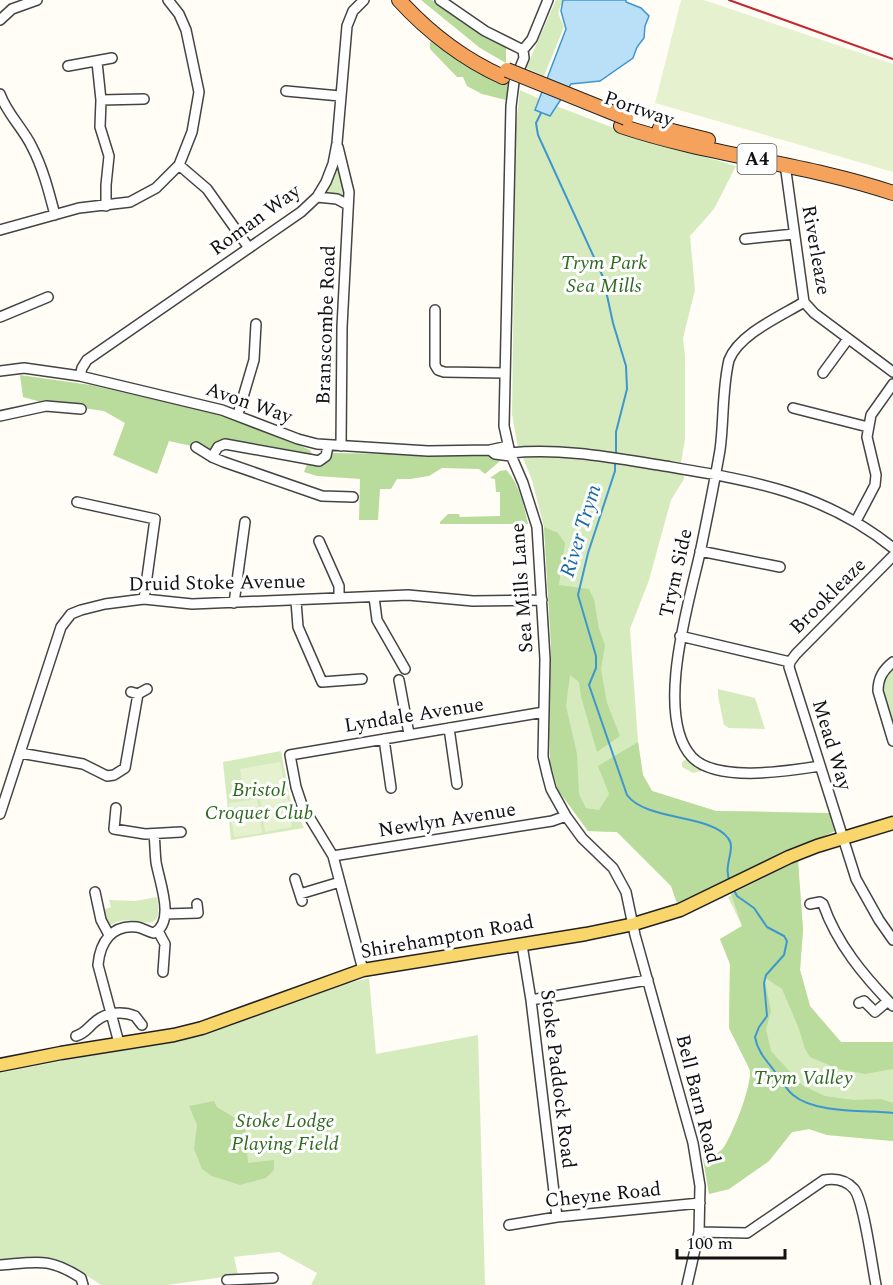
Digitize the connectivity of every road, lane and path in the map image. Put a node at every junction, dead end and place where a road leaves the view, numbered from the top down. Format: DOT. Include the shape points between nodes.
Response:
graph roads {
  1 [pos="37,0"];
  2 [pos="168,0"];
  3 [pos="364,0"];
  4 [pos="399,0"];
  5 [pos="412,0"];
  6 [pos="440,0"];
  7 [pos="549,0"];
  8 [pos="0,20"];
  9 [pos="523,50"];
  10 [pos="111,58"];
  11 [pos="97,62"];
  12 [pos="68,66"];
  13 [pos="505,74"];
  14 [pos="286,91"];
  15 [pos="0,94"];
  16 [pos="340,96"];
  17 [pos="144,99"];
  18 [pos="101,100"];
  19 [pos="624,122"];
  20 [pos="337,144"];
  21 [pos="784,164"];
  22 [pos="179,165"];
  23 [pos="893,184"];
  24 [pos="893,193"];
  25 [pos="317,197"];
  26 [pos="348,205"];
  27 [pos="106,206"];
  28 [pos="55,215"];
  29 [pos="0,231"];
  30 [pos="794,234"];
  31 [pos="745,239"];
  32 [pos="249,248"];
  33 [pos="48,297"];
  34 [pos="804,303"];
  35 [pos="432,315"];
  36 [pos="0,317"];
  37 [pos="256,324"];
  38 [pos="848,339"];
  39 [pos="0,371"];
  40 [pos="893,372"];
  41 [pos="504,373"];
  42 [pos="823,373"];
  43 [pos="80,376"];
  44 [pos="893,384"];
  45 [pos="793,408"];
  46 [pos="81,409"];
  47 [pos="238,414"];
  48 [pos="0,416"];
  49 [pos="868,426"];
  50 [pos="328,446"];
  51 [pos="341,446"];
  52 [pos="196,447"];
  53 [pos="510,452"];
  54 [pos="212,457"];
  55 [pos="715,475"];
  56 [pos="353,497"];
  57 [pos="77,502"];
  58 [pos="856,521"];
  59 [pos="244,522"];
  60 [pos="325,546"];
  61 [pos="893,548"];
  62 [pos="700,551"];
  63 [pos="893,556"];
  64 [pos="780,567"];
  65 [pos="374,597"];
  66 [pos="339,598"];
  67 [pos="144,599"];
  68 [pos="542,600"];
  69 [pos="296,601"];
  70 [pos="234,603"];
  71 [pos="681,636"];
  72 [pos="790,662"];
  73 [pos="893,662"];
  74 [pos="400,665"];
  75 [pos="362,679"];
  76 [pos="397,686"];
  77 [pos="139,692"];
  78 [pos="544,712"];
  79 [pos="449,728"];
  80 [pos="409,734"];
  81 [pos="384,739"];
  82 [pos="893,741"];
  83 [pos="20,753"];
  84 [pos="820,766"];
  85 [pos="392,780"];
  86 [pos="457,784"];
  87 [pos="116,808"];
  88 [pos="0,814"];
  89 [pos="566,816"];
  90 [pos="893,823"];
  91 [pos="181,832"];
  92 [pos="154,834"];
  93 [pos="842,837"];
  94 [pos="333,856"];
  95 [pos="295,879"];
  96 [pos="340,882"];
  97 [pos="95,892"];
  98 [pos="197,904"];
  99 [pos="810,904"];
  100 [pos="165,914"];
  101 [pos="634,924"];
  102 [pos="158,931"];
  103 [pos="109,935"];
  104 [pos="893,940"];
  105 [pos="522,945"];
  106 [pos="363,970"];
  107 [pos="163,972"];
  108 [pos="648,980"];
  109 [pos="531,1000"];
  110 [pos="859,1003"];
  111 [pos="891,1003"];
  112 [pos="111,1015"];
  113 [pos="142,1025"];
  114 [pos="76,1036"];
  115 [pos="119,1043"];
  116 [pos="0,1065"];
  117 [pos="700,1203"];
  118 [pos="557,1217"];
  119 [pos="509,1225"];
  120 [pos="699,1232"];
  121 [pos="0,1265"];
  122 [pos="273,1278"];
  123 [pos="233,1282"];
  124 [pos="83,1285"];
  125 [pos="687,1285"];
  126 [pos="876,1285"];
  1 -- 8 [label="street" via="12,9"];
  2 -- 22 [label="street" via="186,30 199,92 192,132"];
  3 -- 16 [label="street, Roman Way" via="353,11 347,26"];
  4 -- 13 [label="highway, Portway / A4" via="475,63"];
  5 -- 13 [label="highway, Portway / A4" via="455,39"];
  6 -- 9 [label="street" via="485,31"];
  7 -- 9 [label="street, Sea Mills Lane"];
  9 -- 41 [label="street, Sea Mills Lane" via="511,106"];
  10 -- 11 [label="street"];
  11 -- 12 [label="street"];
  11 -- 18 [label="street"];
  13 -- 19 [label="highway, Portway / A4, bridge"];
  14 -- 16 [label="street"];
  15 -- 28 [label="street" via="32,145 48,184"];
  16 -- 20 [label="street, Roman Way"];
  17 -- 18 [label="street"];
  18 -- 27 [label="street" via="100,127 110,164"];
  19 -- 21 [label="highway, Portway / A4" via="683,144"];
  19 -- 23 [label="highway, Portway / A4" via="792,157"];
  20 -- 25 [label="street, Roman Way" via="333,164"];
  20 -- 26 [label="street, Branscombe Road" via="347,181"];
  21 -- 24 [label="highway, Portway / A4"];
  21 -- 30 [label="street, Riverleaze"];
  22 -- 27 [label="street" via="149,193 130,202"];
  22 -- 32 [label="street" via="207,189"];
  25 -- 26 [label="street" via="337,199"];
  25 -- 32 [label="street, Roman Way"];
  26 -- 51 [label="street, Branscombe Road"];
  27 -- 28 [label="street"];
  28 -- 29 [label="street"];
  30 -- 31 [label="street"];
  30 -- 34 [label="street, Riverleaze"];
  32 -- 43 [label="street, Roman Way" via="87,360"];
  33 -- 36 [label="street"];
  34 -- 38 [label="street, Riverleaze"];
  34 -- 55 [label="street, Trym Side" via="744,339 732,352"];
  35 -- 41 [label="street" via="438,370"];
  37 -- 47 [label="street" via="254,360"];
  38 -- 40 [label="street, Riverleaze"];
  38 -- 42 [label="street"];
  39 -- 43 [label="street, Avon Way" via="24,368"];
  41 -- 53 [label="street, Sea Mills Lane" via="504,426"];
  43 -- 47 [label="street, Avon Way"];
  44 -- 49 [label="street"];
  45 -- 49 [label="street"];
  46 -- 48 [label="street" via="46,406"];
  47 -- 50 [label="street, Avon Way" via="298,439"];
  49 -- 58 [label="street" via="875,486"];
  50 -- 51 [label="street, Avon Way"];
  50 -- 54 [label="street" via="326,456 319,461 225,444"];
  51 -- 53 [label="street, Avon Way"];
  52 -- 54 [label="street"];
  53 -- 55 [label="street, Avon Way" via="617,457"];
  53 -- 68 [label="street, Sea Mills Lane" via="534,513"];
  54 -- 56 [label="street" via="322,496"];
  55 -- 58 [label="street, Avon Way" via="787,491"];
  55 -- 62 [label="street, Trym Side"];
  57 -- 67 [label="street" via="155,519"];
  58 -- 61 [label="street, Avon Way"];
  59 -- 70 [label="street"];
  60 -- 66 [label="street" via="339,586"];
  62 -- 64 [label="street"];
  62 -- 71 [label="street, Trym Side"];
  63 -- 72 [label="street, Brookleaze"];
  65 -- 66 [label="street, Druid Stoke Avenue"];
  65 -- 68 [label="street, Druid Stoke Avenue"];
  65 -- 74 [label="street" via="377,620"];
  66 -- 69 [label="street, Druid Stoke Avenue"];
  67 -- 70 [label="street, Druid Stoke Avenue"];
  67 -- 83 [label="street, Druid Stoke Avenue" via="105,604 66,619"];
  68 -- 78 [label="street, Sea Mills Lane"];
  69 -- 70 [label="street, Druid Stoke Avenue"];
  69 -- 75 [label="street" via="298,627 314,673 322,682"];
  71 -- 72 [label="street"];
  71 -- 84 [label="street, Trym Side" via="674,687 677,719 683,742 693,757 705,766 758,774"];
  72 -- 84 [label="street, Mead Way"];
  73 -- 82 [label="street" via="878,683"];
  76 -- 80 [label="street"];
  77 -- 83 [label="street" via="125,768 120,772 107,776 83,764"];
  78 -- 79 [label="street, Lyndale Avenue"];
  78 -- 89 [label="street, Sea Mills Lane" via="543,757 551,789"];
  79 -- 80 [label="street, Lyndale Avenue"];
  79 -- 86 [label="street" via="459,773"];
  80 -- 81 [label="street, Lyndale Avenue"];
  81 -- 85 [label="street"];
  81 -- 94 [label="street, Lyndale Avenue" via="290,755 302,805"];
  83 -- 88 [label="street, Druid Stoke Avenue"];
  84 -- 93 [label="street, Mead Way"];
  87 -- 92 [label="street" via="114,829"];
  89 -- 94 [label="street, Newlyn Avenue"];
  89 -- 101 [label="street, Sea Mills Lane" via="618,876"];
  90 -- 93 [label="main road, Shirehampton Road"];
  91 -- 92 [label="street"];
  92 -- 100 [label="street"];
  93 -- 101 [label="main road, Shirehampton Road" via="789,857 680,910"];
  93 -- 104 [label="street, Mead Way" via="856,879"];
  94 -- 96 [label="street"];
  95 -- 96 [label="street" via="301,898"];
  96 -- 106 [label="street"];
  97 -- 103 [label="street"];
  98 -- 100 [label="street" via="198,913"];
  99 -- 111 [label="street" via="823,904 841,943"];
  100 -- 102 [label="street"];
  101 -- 105 [label="main road, Shirehampton Road"];
  101 -- 108 [label="street, Bell Barn Road"];
  102 -- 103 [label="street" via="122,927"];
  102 -- 107 [label="street" via="165,944"];
  103 -- 112 [label="street" via="99,952 98,965"];
  105 -- 106 [label="main road, Shirehampton Road"];
  105 -- 109 [label="street, Stoke Paddock Road"];
  106 -- 115 [label="main road, Shirehampton Road" via="202,1028"];
  108 -- 109 [label="street"];
  108 -- 117 [label="street, Bell Barn Road" via="693,1143"];
  109 -- 118 [label="street, Stoke Paddock Road"];
  110 -- 111 [label="street" via="864,1001 875,1012"];
  112 -- 113 [label="street" via="128,1013"];
  112 -- 114 [label="street" via="100,1018 84,1034"];
  112 -- 115 [label="street"];
  115 -- 116 [label="main road, Shirehampton Road"];
  117 -- 118 [label="street, Cheyne Road"];
  117 -- 120 [label="street, Bell Barn Road"];
  118 -- 119 [label="street, Cheyne Road"];
  120 -- 125 [label="street, Bell Barn Road"];
  120 -- 126 [label="street" via="747,1233 824,1180 837,1179 852,1187 860,1201"];
  121 -- 124 [label="street" via="46,1262 64,1266 81,1278"];
  122 -- 123 [label="street"];
}
